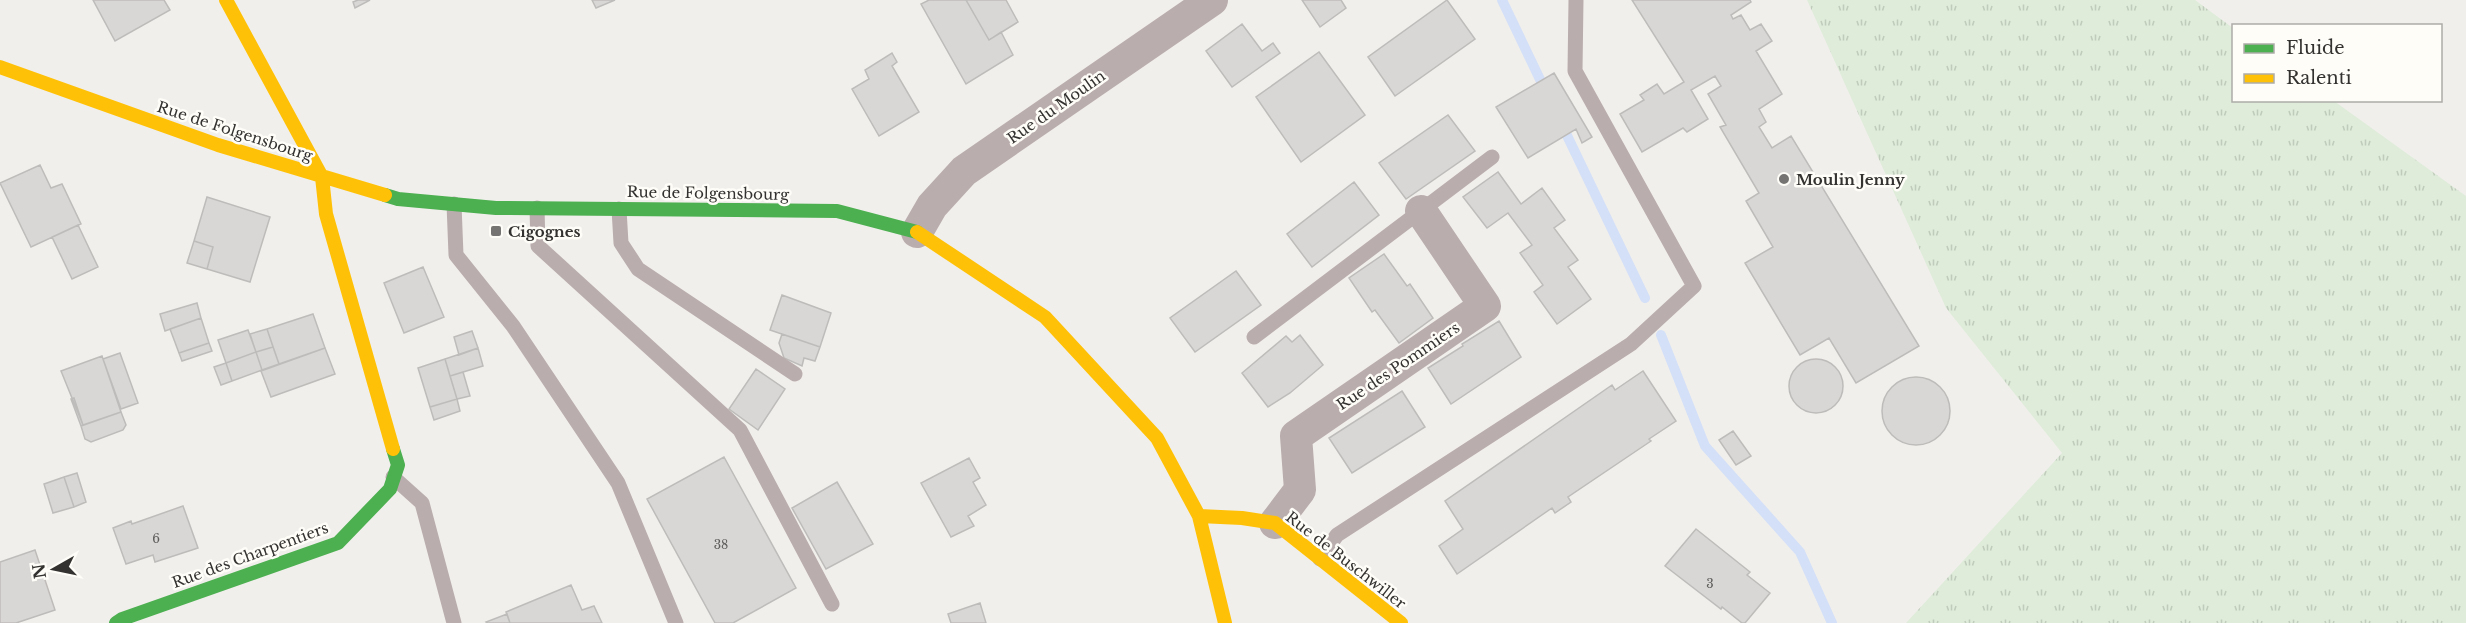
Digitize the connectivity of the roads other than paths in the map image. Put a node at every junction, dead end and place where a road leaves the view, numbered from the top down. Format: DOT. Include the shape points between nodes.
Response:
graph roads {
  1 [pos="226,0"];
  2 [pos="1212,0"];
  3 [pos="1576,0"];
  4 [pos="0,67"];
  5 [pos="1492,157"];
  6 [pos="322,177"];
  7 [pos="454,204"];
  8 [pos="537,208"];
  9 [pos="619,209"];
  10 [pos="1421,211"];
  11 [pos="917,232"];
  12 [pos="1254,337"];
  13 [pos="795,374"];
  14 [pos="395,471"];
  15 [pos="1199,516"];
  16 [pos="1275,523"];
  17 [pos="1320,559"];
  18 [pos="832,604"];
  19 [pos="116,623"];
  20 [pos="454,623"];
  21 [pos="676,623"];
  22 [pos="1225,623"];
  23 [pos="1401,623"];
  1 -- 6 [label="main road"];
  2 -- 11 [label="street, Rue du Moulin" via="964,171 932,206"];
  3 -- 17 [label="lane" via="1575,71 1694,286 1630,344 1337,535"];
  4 -- 6 [label="main road, Rue de Folgensbourg" via="218,145"];
  5 -- 10 [label="lane"];
  6 -- 7 [label="main road, Rue de Folgensbourg" via="398,199"];
  6 -- 14 [label="main road" via="326,214"];
  7 -- 8 [label="main road, Rue de Folgensbourg"];
  7 -- 21 [label="lane" via="456,255 513,326 618,483"];
  8 -- 9 [label="main road, Rue de Folgensbourg"];
  8 -- 18 [label="lane" via="538,246 740,430"];
  9 -- 11 [label="main road, Rue de Folgensbourg" via="837,211"];
  9 -- 13 [label="lane" via="621,243 638,269"];
  10 -- 12 [label="lane"];
  10 -- 16 [label="street, Rue des Pommiers" via="1485,306 1296,436 1300,490"];
  11 -- 15 [label="main road, Rue de Folgensbourg" via="1045,317 1157,438"];
  14 -- 19 [label="main road, Rue des Charpentiers" via="390,489 338,543"];
  14 -- 20 [label="lane" via="422,503"];
  15 -- 16 [label="main road, Rue de Buschwiller"];
  15 -- 22 [label="main road, Rue de Folgensbourg"];
  16 -- 17 [label="main road, Rue de Buschwiller"];
  17 -- 23 [label="main road, Rue de Buschwiller"];
}
